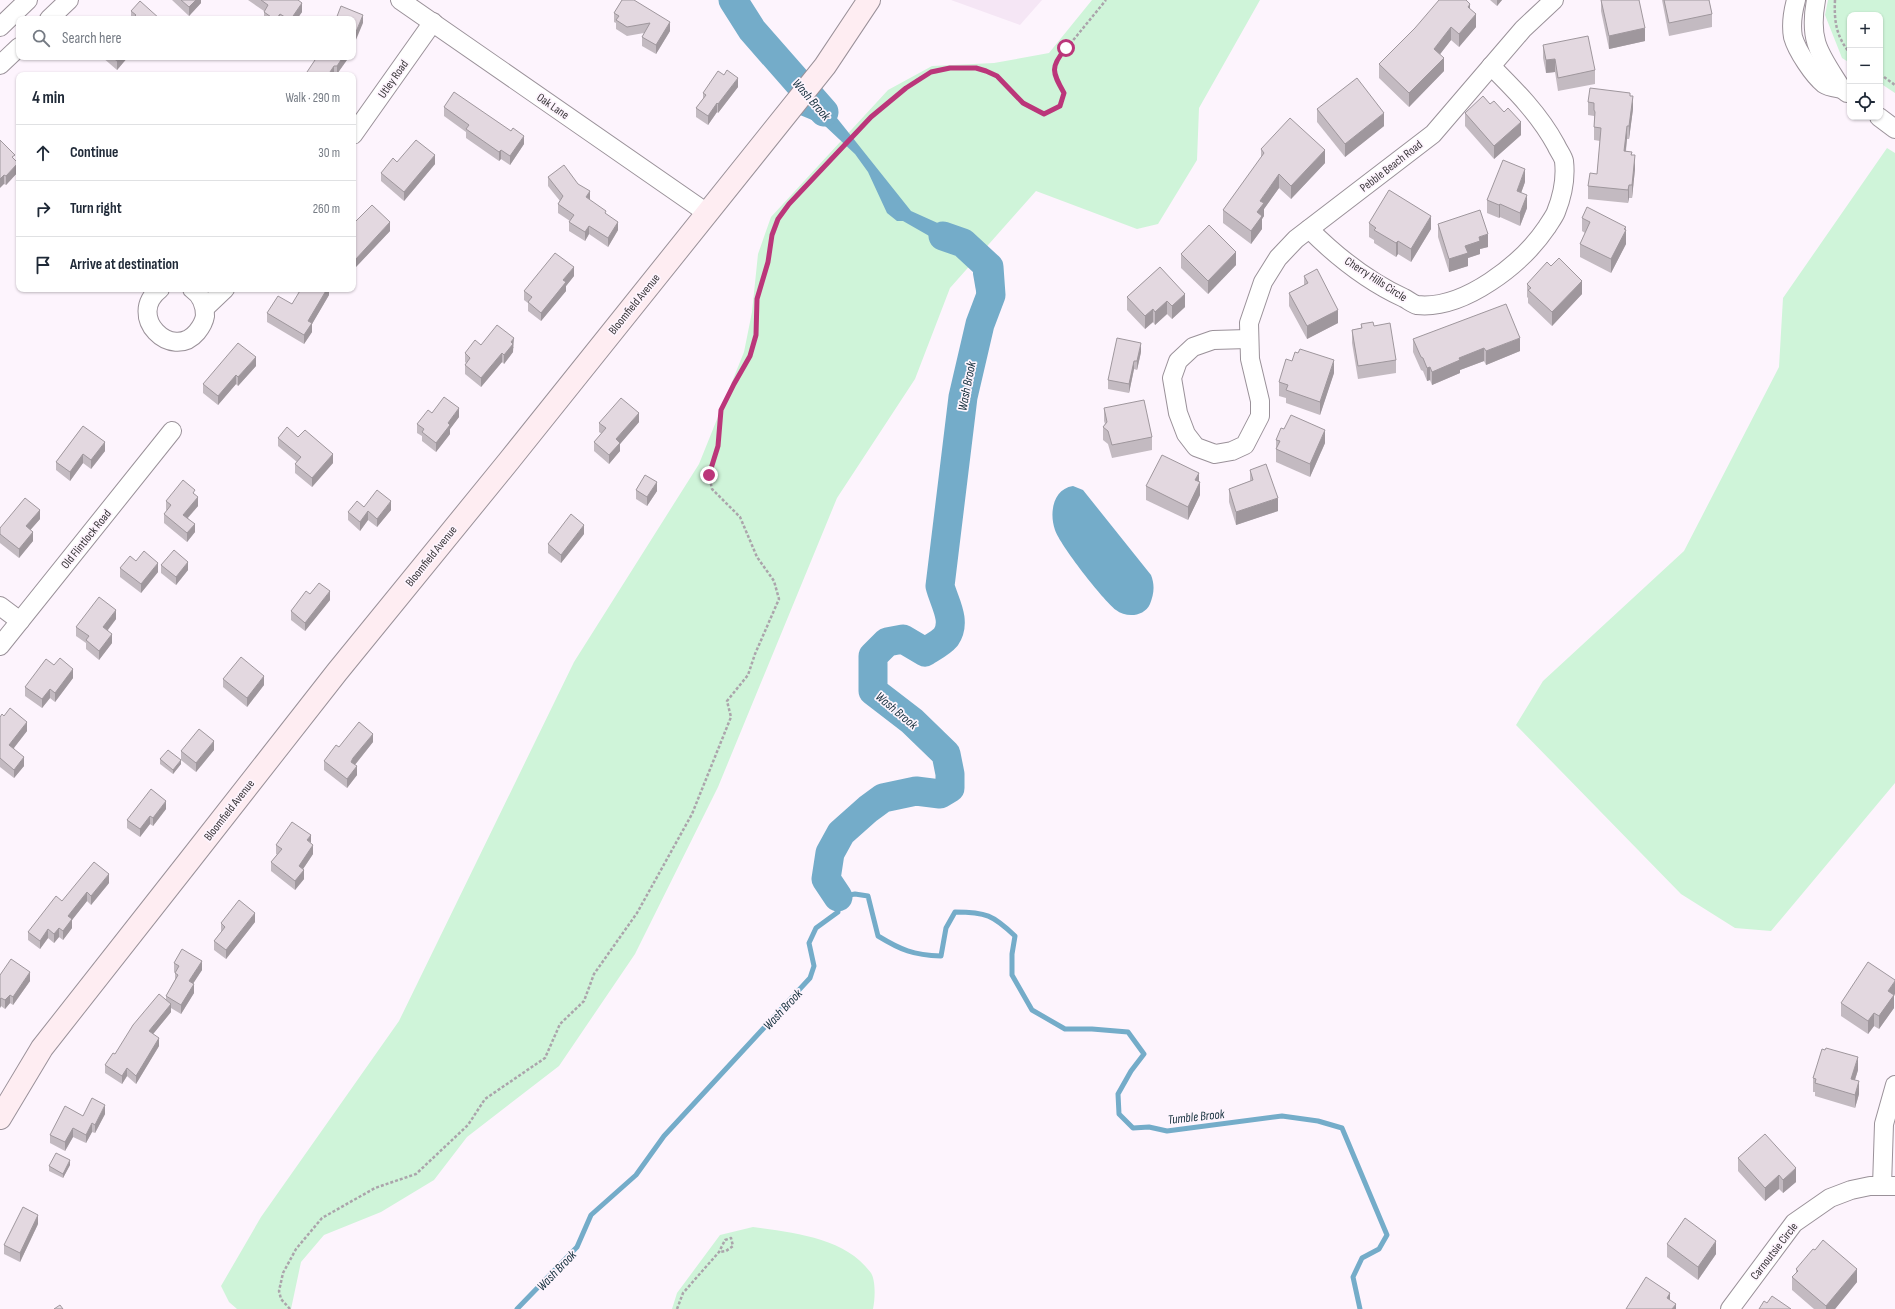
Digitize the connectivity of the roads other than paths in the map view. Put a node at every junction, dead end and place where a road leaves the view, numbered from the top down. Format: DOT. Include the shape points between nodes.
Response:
graph roads {
  1 [pos="28,0"];
  2 [pos="69,0"];
  3 [pos="400,0"];
  4 [pos="869,0"];
  5 [pos="1554,0"];
  6 [pos="1796,0"];
  7 [pos="1816,0"];
  8 [pos="52,16"];
  9 [pos="433,22"];
  10 [pos="0,27"];
  11 [pos="16,50"];
  12 [pos="0,65"];
  13 [pos="1491,66"];
  14 [pos="1846,92"];
  15 [pos="1883,120"];
  16 [pos="1895,129"];
  17 [pos="356,131"];
  18 [pos="707,213"];
  19 [pos="1309,229"];
  20 [pos="157,292"];
  21 [pos="195,292"];
  22 [pos="221,292"];
  23 [pos="204,308"];
  24 [pos="1248,339"];
  25 [pos="172,431"];
  26 [pos="0,606"];
  27 [pos="20,621"];
  28 [pos="0,646"];
  29 [pos="1895,1085"];
  30 [pos="0,1118"];
  31 [pos="1889,1186"];
  32 [pos="1730,1309"];
  1 -- 10 [label="street"];
  2 -- 8 [label="street"];
  3 -- 9 [label="street, Oak Lane"];
  4 -- 18 [label="main road, Bloomfield Avenue" via="825,66"];
  5 -- 13 [label="street, Pebble Beach Road" via="1523,29"];
  6 -- 14 [label="street" via="1793,37 1802,54 1825,85"];
  7 -- 14 [label="street" via="1815,43"];
  9 -- 17 [label="street, Utley Road"];
  9 -- 18 [label="street, Oak Lane"];
  11 -- 12 [label="street"];
  13 -- 19 [label="street, Pebble Beach Road" via="1433,134"];
  13 -- 19 [label="street, Cherry Hills Circle" via="1531,107 1548,130 1564,160 1563,187 1556,213 1536,242 1510,266 1487,285 1454,300 1416,305 1391,292 1351,264"];
  15 -- 16 [label="street"];
  18 -- 30 [label="main road, Bloomfield Avenue" via="337,672 42,1048"];
  19 -- 24 [label="street, Pebble Beach Road" via="1278,258 1263,282 1249,324"];
  20 -- 23 [label="street" via="150,300 148,318 151,327 166,340 176,342 195,335 205,318"];
  21 -- 23 [label="street" via="202,299"];
  22 -- 23 [label="street"];
  24 -- 24 [label="street, Pebble Beach Road" via="1213,340 1193,347 1178,361 1172,378 1178,412 1186,434 1196,447 1215,454 1232,451 1245,445 1260,416 1260,401"];
  25 -- 27 [label="street, Old Flintlock Road"];
  26 -- 27 [label="street"];
  27 -- 28 [label="street, Old Flintlock Road"];
  29 -- 31 [label="street" via="1884,1124"];
  31 -- 32 [label="street, Carnoutsie Circle" via="1870,1186 1830,1198 1794,1223"];
}
